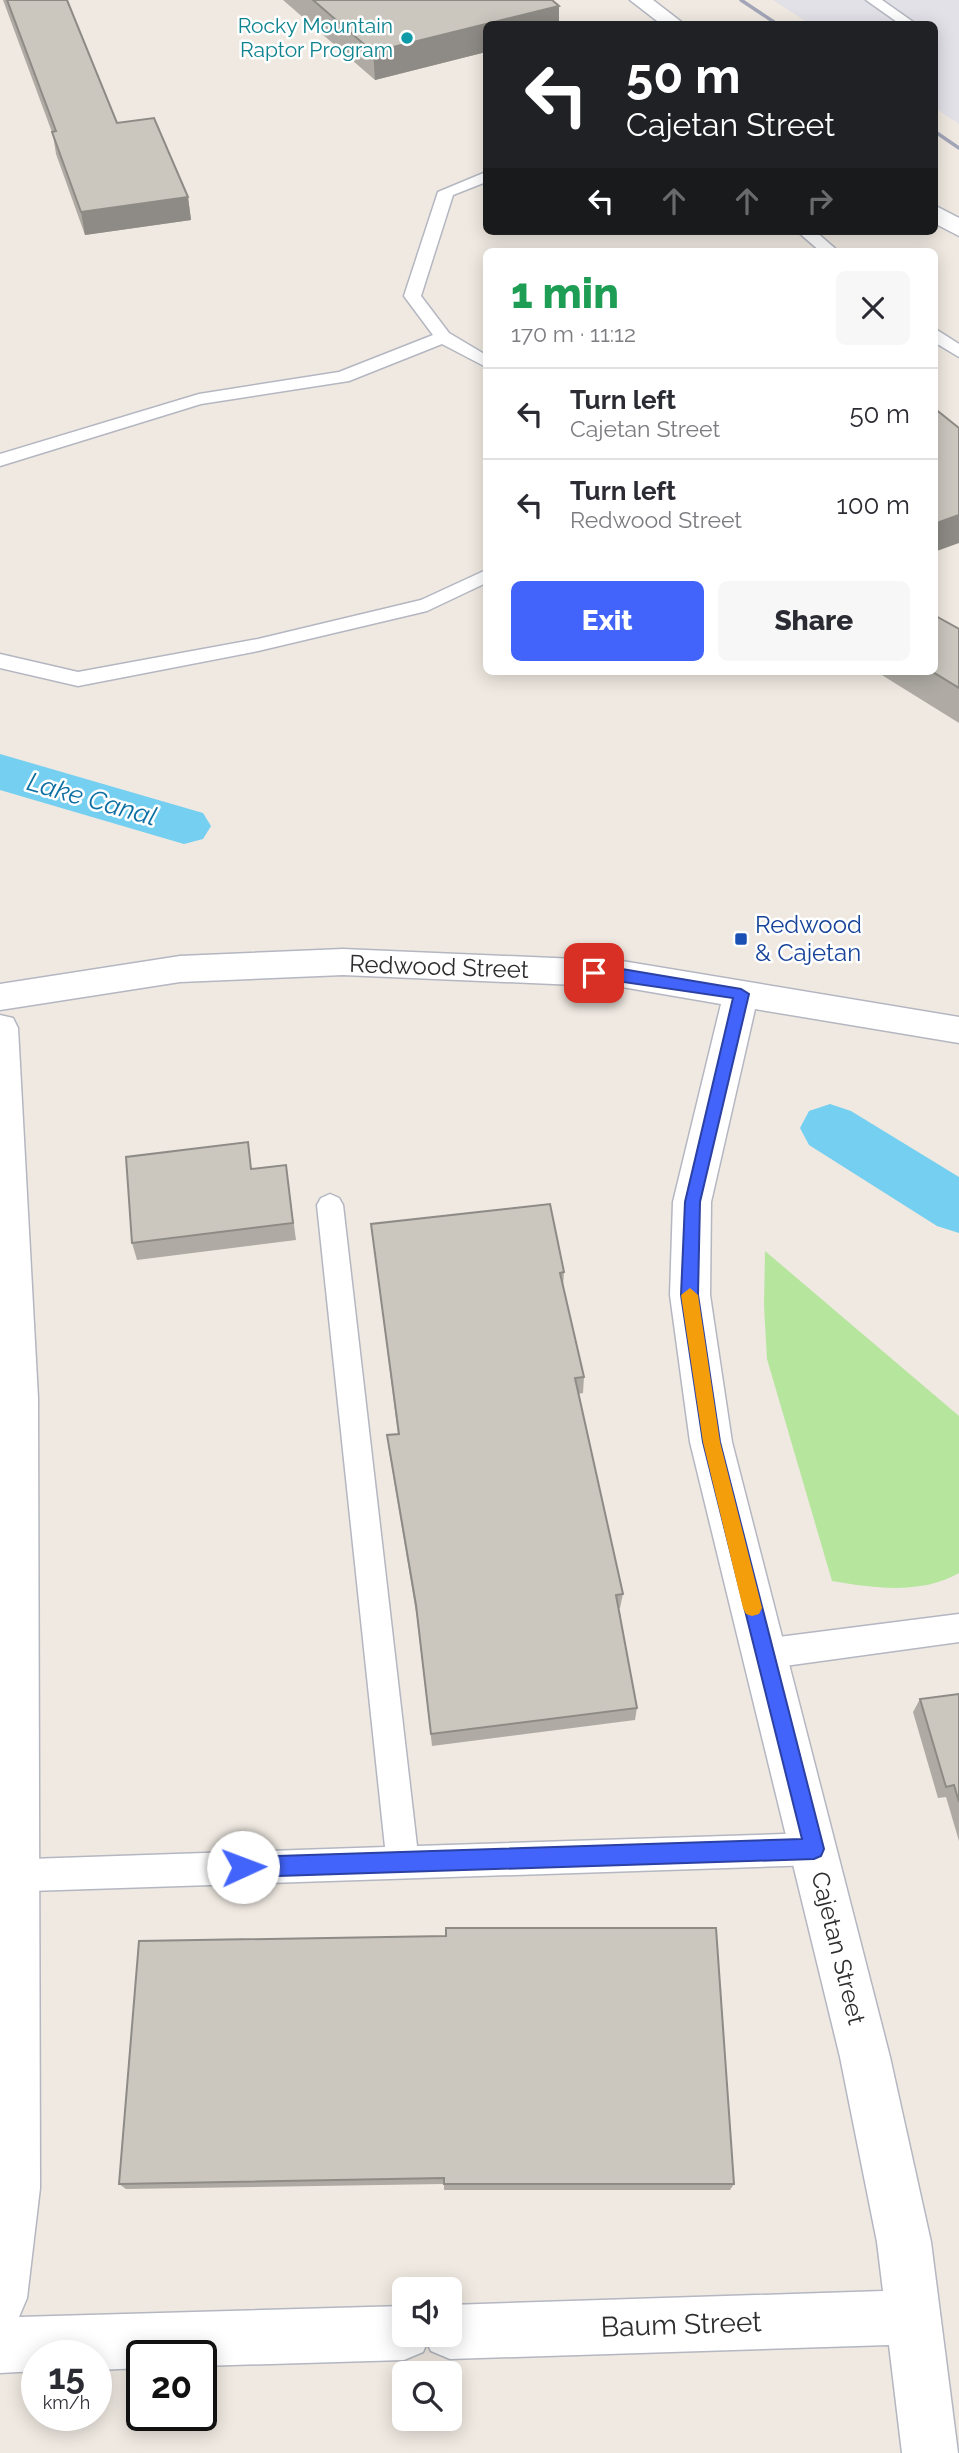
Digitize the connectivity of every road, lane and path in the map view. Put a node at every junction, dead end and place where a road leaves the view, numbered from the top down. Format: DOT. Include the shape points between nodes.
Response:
graph roads {
  1 [pos="640,0"];
  2 [pos="873,0"];
  3 [pos="670,21"];
  4 [pos="904,21"];
  5 [pos="483,178"];
  6 [pos="938,215"];
  7 [pos="959,229"];
  8 [pos="809,235"];
  9 [pos="826,248"];
  10 [pos="938,336"];
  11 [pos="443,337"];
  12 [pos="959,352"];
  13 [pos="483,360"];
  14 [pos="0,460"];
  15 [pos="483,577"];
  16 [pos="0,661"];
  17 [pos="741,994"];
  18 [pos="0,997"];
  19 [pos="0,1028"];
  20 [pos="959,1030"];
  21 [pos="330,1205"];
  22 [pos="959,1628"];
  23 [pos="763,1654"];
  24 [pos="814,1849"];
  25 [pos="403,1862"];
  26 [pos="8,1876"];
  27 [pos="0,2298"];
  28 [pos="912,2317"];
  29 [pos="462,2332"];
  30 [pos="392,2333"];
  31 [pos="0,2345"];
  32 [pos="930,2453"];
  1 -- 3 [label="street"];
  2 -- 4 [label="lane"];
  5 -- 11 [label="lane" via="446,192 412,296"];
  6 -- 7 [label="street"];
  8 -- 9 [label="lane"];
  10 -- 12 [label="lane"];
  11 -- 13 [label="lane"];
  11 -- 14 [label="lane" via="343,377 199,399"];
  15 -- 16 [label="lane" via="427,605 258,645 78,679"];
  17 -- 18 [label="street, Redwood Street" via="622,974 343,962 180,969"];
  17 -- 20 [label="street, Redwood Street"];
  17 -- 23 [label="street, Cajetan Street" via="692,1202 690,1295 711,1442"];
  19 -- 26 [label="street" via="17,1398"];
  21 -- 25 [label="lane"];
  22 -- 23 [label="lane"];
  23 -- 24 [label="street, Cajetan Street"];
  24 -- 25 [label="lane"];
  24 -- 28 [label="street, Cajetan Street" via="904,2242"];
  25 -- 26 [label="lane"];
  26 -- 27 [label="street" via="14,2188"];
  28 -- 29 [label="street, Baum Street"];
  28 -- 32 [label="street, Cajetan Street"];
  30 -- 31 [label="street"];
}
